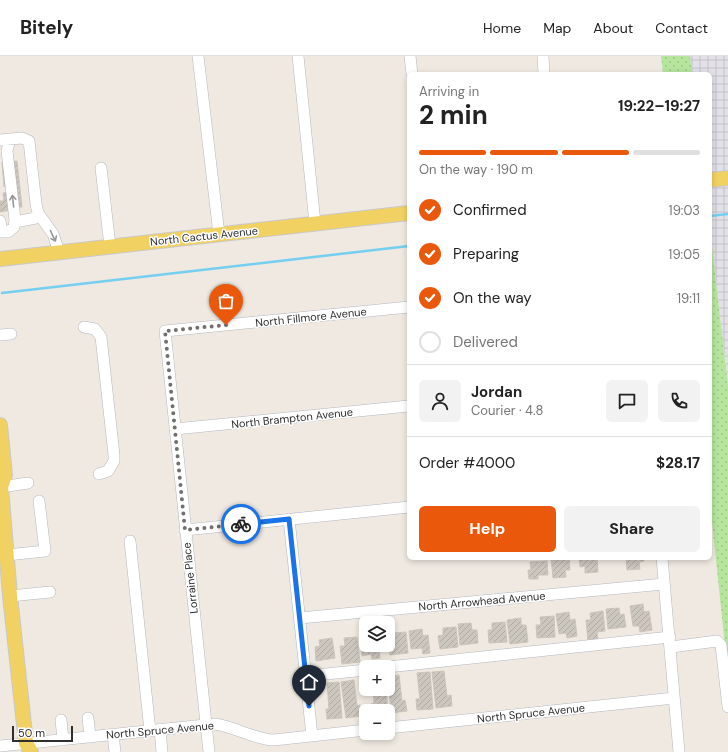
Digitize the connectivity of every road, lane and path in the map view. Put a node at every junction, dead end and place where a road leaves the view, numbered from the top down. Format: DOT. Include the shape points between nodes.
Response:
graph roads {
  1 [pos="198,56"];
  2 [pos="298,56"];
  3 [pos="410,56"];
  4 [pos="543,56"];
  5 [pos="412,72"];
  6 [pos="544,72"];
  7 [pos="5,139"];
  8 [pos="102,168"];
  9 [pos="728,178"];
  10 [pos="712,180"];
  11 [pos="407,213"];
  12 [pos="43,219"];
  13 [pos="0,220"];
  14 [pos="15,222"];
  15 [pos="316,223"];
  16 [pos="219,234"];
  17 [pos="110,246"];
  18 [pos="59,252"];
  19 [pos="0,259"];
  20 [pos="407,307"];
  21 [pos="84,326"];
  22 [pos="165,331"];
  23 [pos="407,406"];
  24 [pos="0,425"];
  25 [pos="175,429"];
  26 [pos="99,474"];
  27 [pos="28,483"];
  28 [pos="0,486"];
  29 [pos="39,501"];
  30 [pos="407,507"];
  31 [pos="289,519"];
  32 [pos="185,530"];
  33 [pos="130,541"];
  34 [pos="6,555"];
  35 [pos="662,560"];
  36 [pos="664,584"];
  37 [pos="50,592"];
  38 [pos="10,596"];
  39 [pos="300,618"];
  40 [pos="670,642"];
  41 [pos="395,667"];
  42 [pos="359,671"];
  43 [pos="306,676"];
  44 [pos="674,698"];
  45 [pos="728,707"];
  46 [pos="88,718"];
  47 [pos="61,720"];
  48 [pos="206,725"];
  49 [pos="395,727"];
  50 [pos="155,730"];
  51 [pos="359,731"];
  52 [pos="113,734"];
  53 [pos="312,736"];
  54 [pos="90,737"];
  55 [pos="63,740"];
  56 [pos="0,746"];
  57 [pos="26,749"];
  58 [pos="115,752"];
  59 [pos="162,752"];
  60 [pos="209,752"];
  61 [pos="679,752"];
  1 -- 16 [label="street"];
  2 -- 15 [label="street"];
  3 -- 5 [label="street"];
  4 -- 6 [label="street"];
  7 -- 12 [label="street" via="22,138 29,141 36,204"];
  14 -- 7 [label="street, one-way"];
  8 -- 17 [label="street"];
  9 -- 10 [label="main road"];
  11 -- 15 [label="main road, North Cactus Avenue"];
  12 -- 14 [label="street"];
  12 -- 18 [label="street, one-way" via="54,234"];
  13 -- 14 [label="street" via="2,232 8,232 14,227"];
  15 -- 16 [label="main road, North Cactus Avenue"];
  16 -- 17 [label="main road, North Cactus Avenue"];
  17 -- 18 [label="main road, North Cactus Avenue"];
  18 -- 19 [label="main road, North Cactus Avenue"];
  20 -- 22 [label="street, North Fillmore Avenue"];
  21 -- 26 [label="street" via="95,329 101,337 113,447 112,466 108,471"];
  22 -- 25 [label="street, Lorraine Place"];
  23 -- 25 [label="street, North Brampton Avenue"];
  24 -- 28 [label="main road" via="5,475"];
  25 -- 32 [label="street, Lorraine Place"];
  27 -- 28 [label="street"];
  28 -- 34 [label="main road"];
  29 -- 34 [label="street" via="45,551"];
  30 -- 31 [label="street"];
  31 -- 32 [label="street"];
  31 -- 39 [label="street"];
  32 -- 48 [label="street, Lorraine Place"];
  33 -- 50 [label="street"];
  34 -- 38 [label="main road"];
  35 -- 36 [label="street"];
  36 -- 39 [label="street, North Arrowhead Avenue"];
  36 -- 40 [label="street"];
  37 -- 38 [label="street"];
  38 -- 57 [label="main road"];
  39 -- 43 [label="street"];
  40 -- 41 [label="street"];
  40 -- 44 [label="street"];
  40 -- 45 [label="street" via="717,641 721,645"];
  42 -- 43 [label="street"];
  43 -- 53 [label="street"];
  44 -- 49 [label="street, North Spruce Avenue"];
  44 -- 61 [label="street"];
  46 -- 54 [label="street"];
  47 -- 55 [label="street"];
  48 -- 50 [label="street, North Spruce Avenue"];
  48 -- 53 [label="street, North Spruce Avenue" via="225,725 263,740"];
  48 -- 60 [label="street, Lorraine Place"];
  50 -- 52 [label="street, North Spruce Avenue"];
  50 -- 59 [label="street"];
  51 -- 53 [label="street, North Spruce Avenue"];
  52 -- 54 [label="street, North Spruce Avenue"];
  52 -- 58 [label="street"];
  54 -- 55 [label="street, North Spruce Avenue"];
  55 -- 57 [label="street, North Spruce Avenue"];
  56 -- 57 [label="street, North Spruce Avenue"];
}
